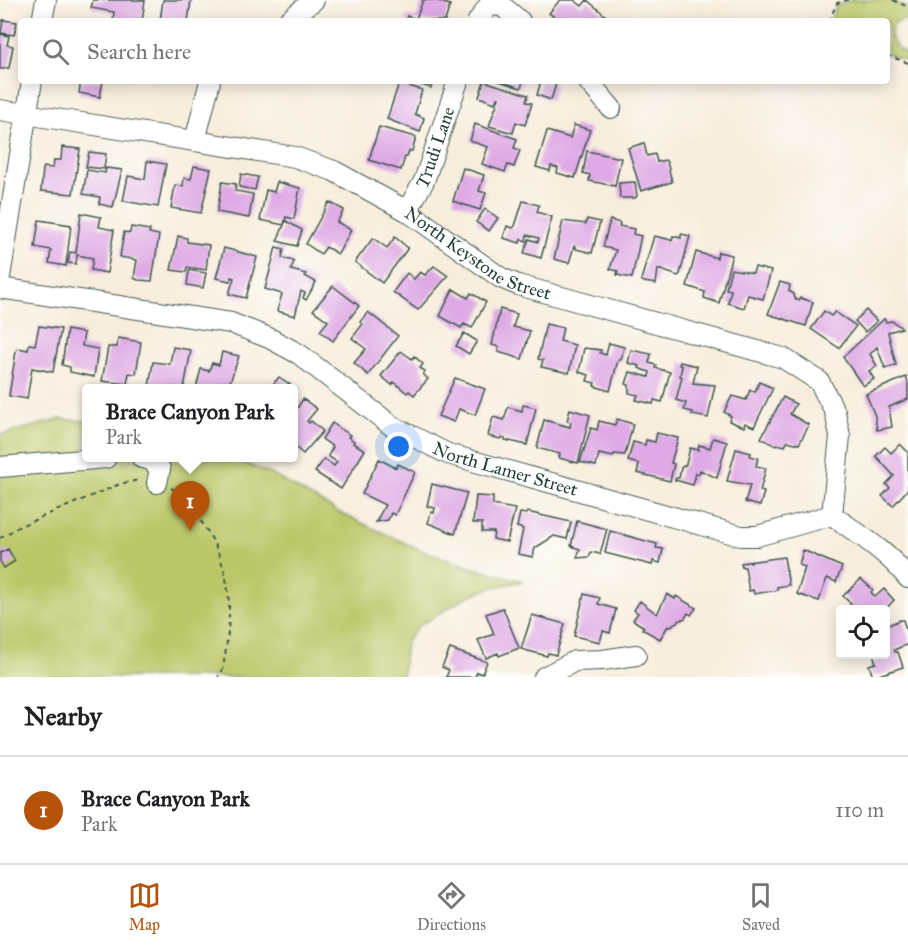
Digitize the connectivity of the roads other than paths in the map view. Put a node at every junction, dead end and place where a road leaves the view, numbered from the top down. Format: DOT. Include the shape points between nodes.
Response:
graph roads {
  1 [pos="46,0"];
  2 [pos="314,0"];
  3 [pos="43,18"];
  4 [pos="292,18"];
  5 [pos="480,18"];
  6 [pos="516,18"];
  7 [pos="31,84"];
  8 [pos="209,84"];
  9 [pos="457,84"];
  10 [pos="591,84"];
  11 [pos="611,108"];
  12 [pos="0,110"];
  13 [pos="26,114"];
  14 [pos="195,141"];
  15 [pos="407,211"];
  16 [pos="0,277"];
  17 [pos="0,288"];
  18 [pos="82,460"];
  19 [pos="153,462"];
  20 [pos="0,467"];
  21 [pos="157,483"];
  22 [pos="832,515"];
  23 [pos="908,578"];
  24 [pos="636,655"];
  25 [pos="544,677"];
  1 -- 3 [label="street"];
  2 -- 4 [label="street"];
  5 -- 6 [label="street" via="489,5 502,6"];
  7 -- 13 [label="street"];
  8 -- 14 [label="street"];
  9 -- 15 [label="street, Trudi Lane" via="424,181"];
  10 -- 11 [label="street"];
  12 -- 13 [label="street, North Keystone Street"];
  13 -- 14 [label="street, North Keystone Street"];
  13 -- 16 [label="street"];
  14 -- 15 [label="street, North Keystone Street" via="295,157 334,171"];
  15 -- 22 [label="street, North Keystone Street" via="501,278 783,358 819,381 835,412 840,436"];
  17 -- 22 [label="street, North Lamer Street" via="231,323 299,354 392,426 448,454 741,536 758,536"];
  18 -- 20 [label="street"];
  19 -- 21 [label="street" via="160,469"];
  22 -- 23 [label="street" via="900,566"];
  24 -- 25 [label="street" via="575,661"];
}
